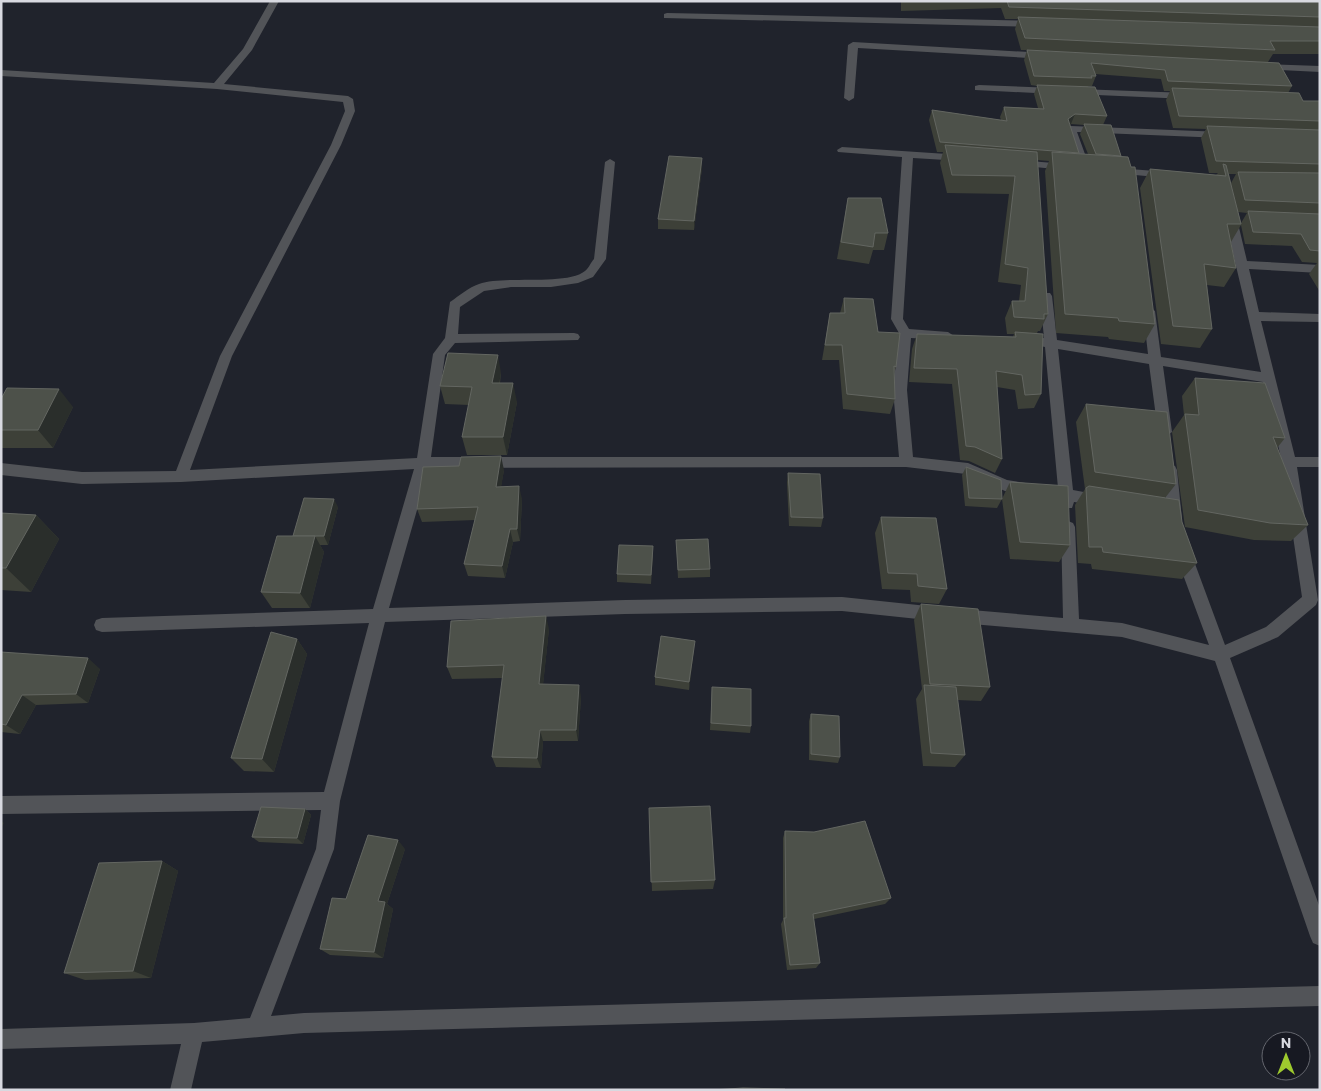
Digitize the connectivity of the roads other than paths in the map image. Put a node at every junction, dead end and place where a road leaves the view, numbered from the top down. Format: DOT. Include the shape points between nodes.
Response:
graph roads {
  1 [pos="276,1"];
  2 [pos="667,16"];
  3 [pos="1051,25"];
  4 [pos="1055,57"];
  5 [pos="1251,67"];
  6 [pos="1320,69"];
  7 [pos="1,73"];
  8 [pos="217,86"];
  9 [pos="980,88"];
  10 [pos="1203,97"];
  11 [pos="849,98"];
  12 [pos="1230,135"];
  13 [pos="842,150"];
  14 [pos="908,154"];
  15 [pos="977,160"];
  16 [pos="610,162"];
  17 [pos="1007,162"];
  18 [pos="1094,169"];
  19 [pos="1131,172"];
  20 [pos="1176,175"];
  21 [pos="1133,191"];
  22 [pos="1226,198"];
  23 [pos="1242,265"];
  24 [pos="1320,269"];
  25 [pos="1045,283"];
  26 [pos="1147,295"];
  27 [pos="1254,316"];
  28 [pos="1320,318"];
  29 [pos="905,333"];
  30 [pos="574,337"];
  31 [pos="963,337"];
  32 [pos="450,339"];
  33 [pos="1030,342"];
  34 [pos="1049,343"];
  35 [pos="1155,361"];
  36 [pos="1268,378"];
  37 [pos="906,462"];
  38 [pos="1288,462"];
  39 [pos="1320,462"];
  40 [pos="423,463"];
  41 [pos="1,469"];
  42 [pos="181,476"];
  43 [pos="1066,495"];
  44 [pos="1115,502"];
  45 [pos="379,616"];
  46 [pos="102,625"];
  47 [pos="1072,625"];
  48 [pos="1221,655"];
  49 [pos="331,801"];
  50 [pos="1,804"];
  51 [pos="1320,936"];
  52 [pos="1320,996"];
  53 [pos="257,1027"];
  54 [pos="194,1033"];
  55 [pos="1,1039"];
  56 [pos="180,1090"];
  1 -- 8 [label="street" via="247,50"];
  2 -- 3 [label="street"];
  4 -- 11 [label="street" via="853,45"];
  5 -- 6 [label="street"];
  7 -- 8 [label="street"];
  8 -- 42 [label="street" via="348,99 350,111 336,145 226,356"];
  9 -- 10 [label="street"];
  12 -- 18 [label="street" via="1071,129"];
  13 -- 14 [label="street"];
  14 -- 15 [label="street"];
  14 -- 29 [label="street" via="896,320"];
  16 -- 32 [label="street" via="600,259 589,274 551,283 481,287 454,305"];
  17 -- 18 [label="street" via="1037,169"];
  18 -- 19 [label="street"];
  19 -- 20 [label="street"];
  19 -- 21 [label="street"];
  22 -- 23 [label="street" via="1236,217"];
  23 -- 24 [label="street"];
  23 -- 27 [label="street"];
  25 -- 34 [label="street"];
  26 -- 35 [label="street"];
  27 -- 28 [label="street"];
  27 -- 36 [label="street"];
  29 -- 31 [label="street"];
  29 -- 37 [label="street" via="900,390"];
  30 -- 32 [label="street"];
  32 -- 40 [label="street" via="439,354"];
  33 -- 34 [label="street"];
  34 -- 35 [label="street"];
  34 -- 43 [label="street"];
  35 -- 36 [label="street"];
  35 -- 48 [label="street" via="1167,450 1169,509"];
  36 -- 38 [label="street"];
  37 -- 40 [label="street"];
  37 -- 43 [label="street" via="968,469 1005,485"];
  38 -- 39 [label="street"];
  38 -- 48 [label="street" via="1310,600 1272,632"];
  40 -- 42 [label="street"];
  40 -- 45 [label="street"];
  41 -- 42 [label="street" via="82,478"];
  43 -- 44 [label="street"];
  43 -- 47 [label="street"];
  45 -- 46 [label="street"];
  45 -- 47 [label="street" via="625,607 842,604"];
  45 -- 49 [label="street"];
  47 -- 48 [label="street" via="1122,630"];
  48 -- 51 [label="street"];
  49 -- 50 [label="street"];
  49 -- 53 [label="street" via="325,849"];
  52 -- 53 [label="street" via="304,1022"];
  53 -- 54 [label="street"];
  54 -- 55 [label="street"];
  54 -- 56 [label="street"];
}
